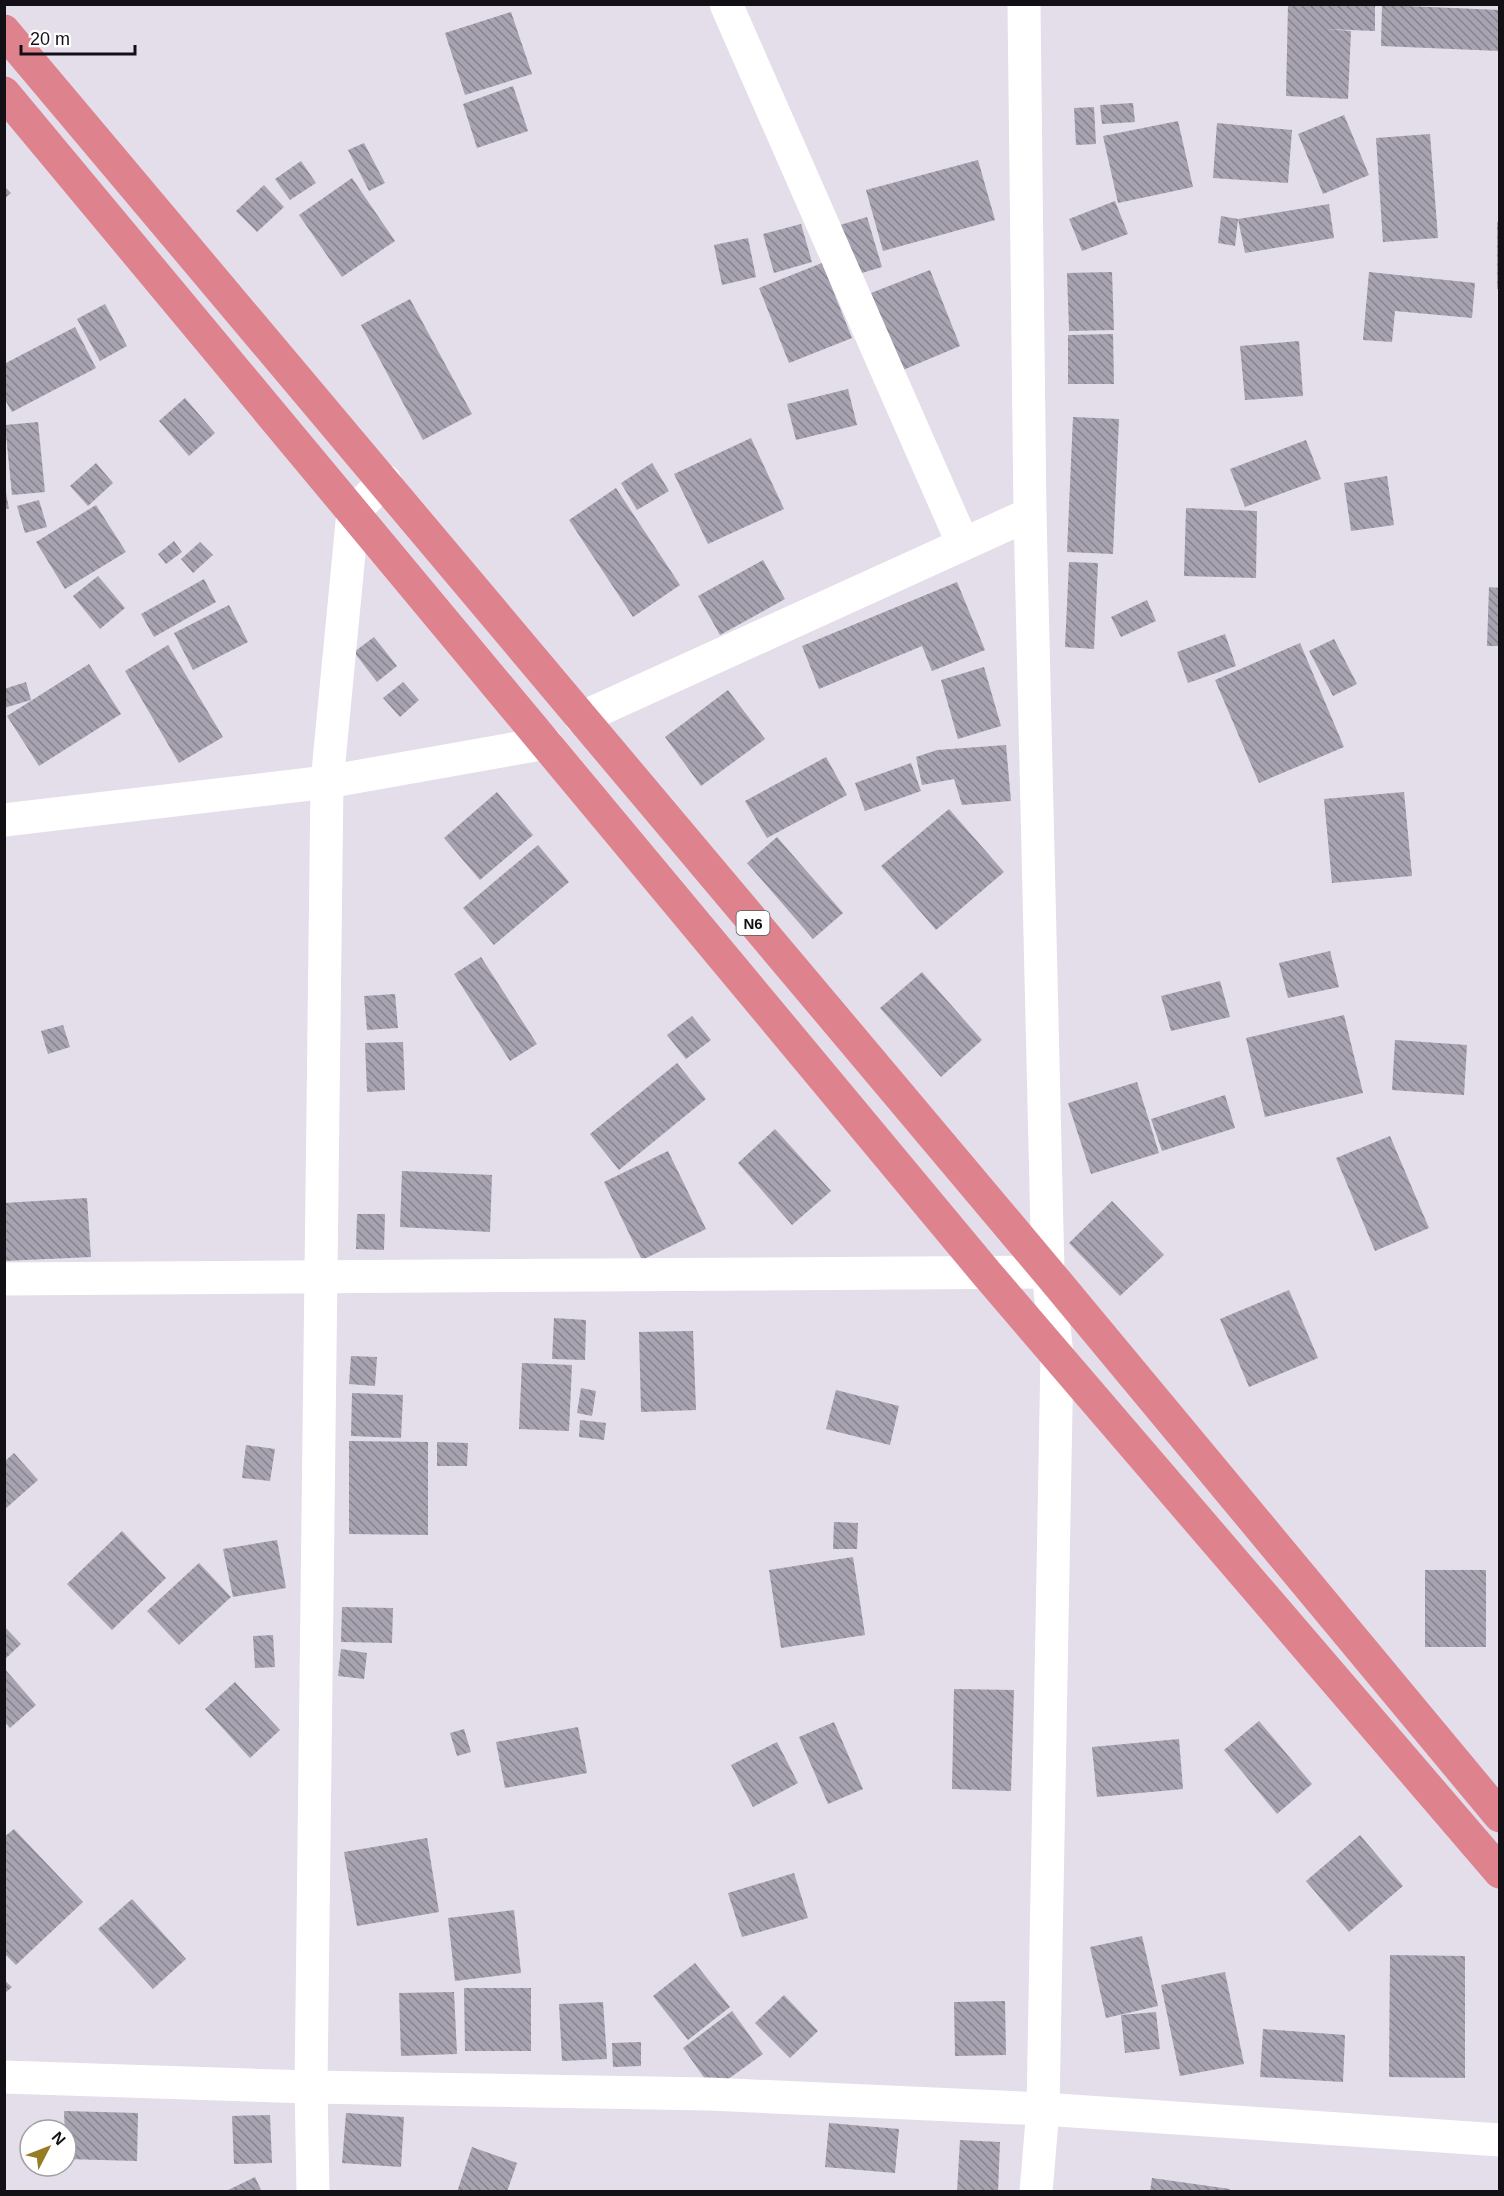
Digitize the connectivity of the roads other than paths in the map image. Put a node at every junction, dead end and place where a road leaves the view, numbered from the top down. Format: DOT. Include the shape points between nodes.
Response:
graph roads {
  1 [pos="726,4"];
  2 [pos="1024,4"];
  3 [pos="4,31"];
  4 [pos="4,93"];
  5 [pos="385,481"];
  6 [pos="353,512"];
  7 [pos="1030,514"];
  8 [pos="963,544"];
  9 [pos="581,718"];
  10 [pos="546,742"];
  11 [pos="327,782"];
  12 [pos="4,820"];
  13 [pos="1048,1272"];
  14 [pos="987,1274"];
  15 [pos="321,1278"];
  16 [pos="4,1279"];
  17 [pos="1057,1355"];
  18 [pos="1500,1816"];
  19 [pos="1500,1872"];
  20 [pos="4,2077"];
  21 [pos="311,2087"];
  22 [pos="1043,2109"];
  23 [pos="1500,2140"];
  24 [pos="314,2192"];
  25 [pos="1036,2192"];
  1 -- 8 [label="street"];
  2 -- 7 [label="street"];
  3 -- 5 [label="highway, N6"];
  4 -- 6 [label="highway, N6"];
  5 -- 6 [label="street"];
  5 -- 9 [label="highway, N6"];
  6 -- 10 [label="highway, N6"];
  6 -- 11 [label="street"];
  7 -- 8 [label="street"];
  7 -- 13 [label="street"];
  8 -- 9 [label="street"];
  9 -- 13 [label="highway, N6"];
  10 -- 11 [label="street"];
  10 -- 14 [label="highway, N6"];
  11 -- 12 [label="street"];
  11 -- 15 [label="street"];
  13 -- 14 [label="street"];
  13 -- 17 [label="street"];
  13 -- 18 [label="highway, N6"];
  14 -- 15 [label="street"];
  14 -- 17 [label="highway, N6"];
  15 -- 16 [label="street"];
  15 -- 21 [label="street"];
  17 -- 19 [label="highway, N6"];
  17 -- 22 [label="street"];
  20 -- 21 [label="street"];
  21 -- 22 [label="street" via="709,2094"];
  21 -- 24 [label="street"];
  22 -- 23 [label="street"];
  22 -- 25 [label="street"];
}
